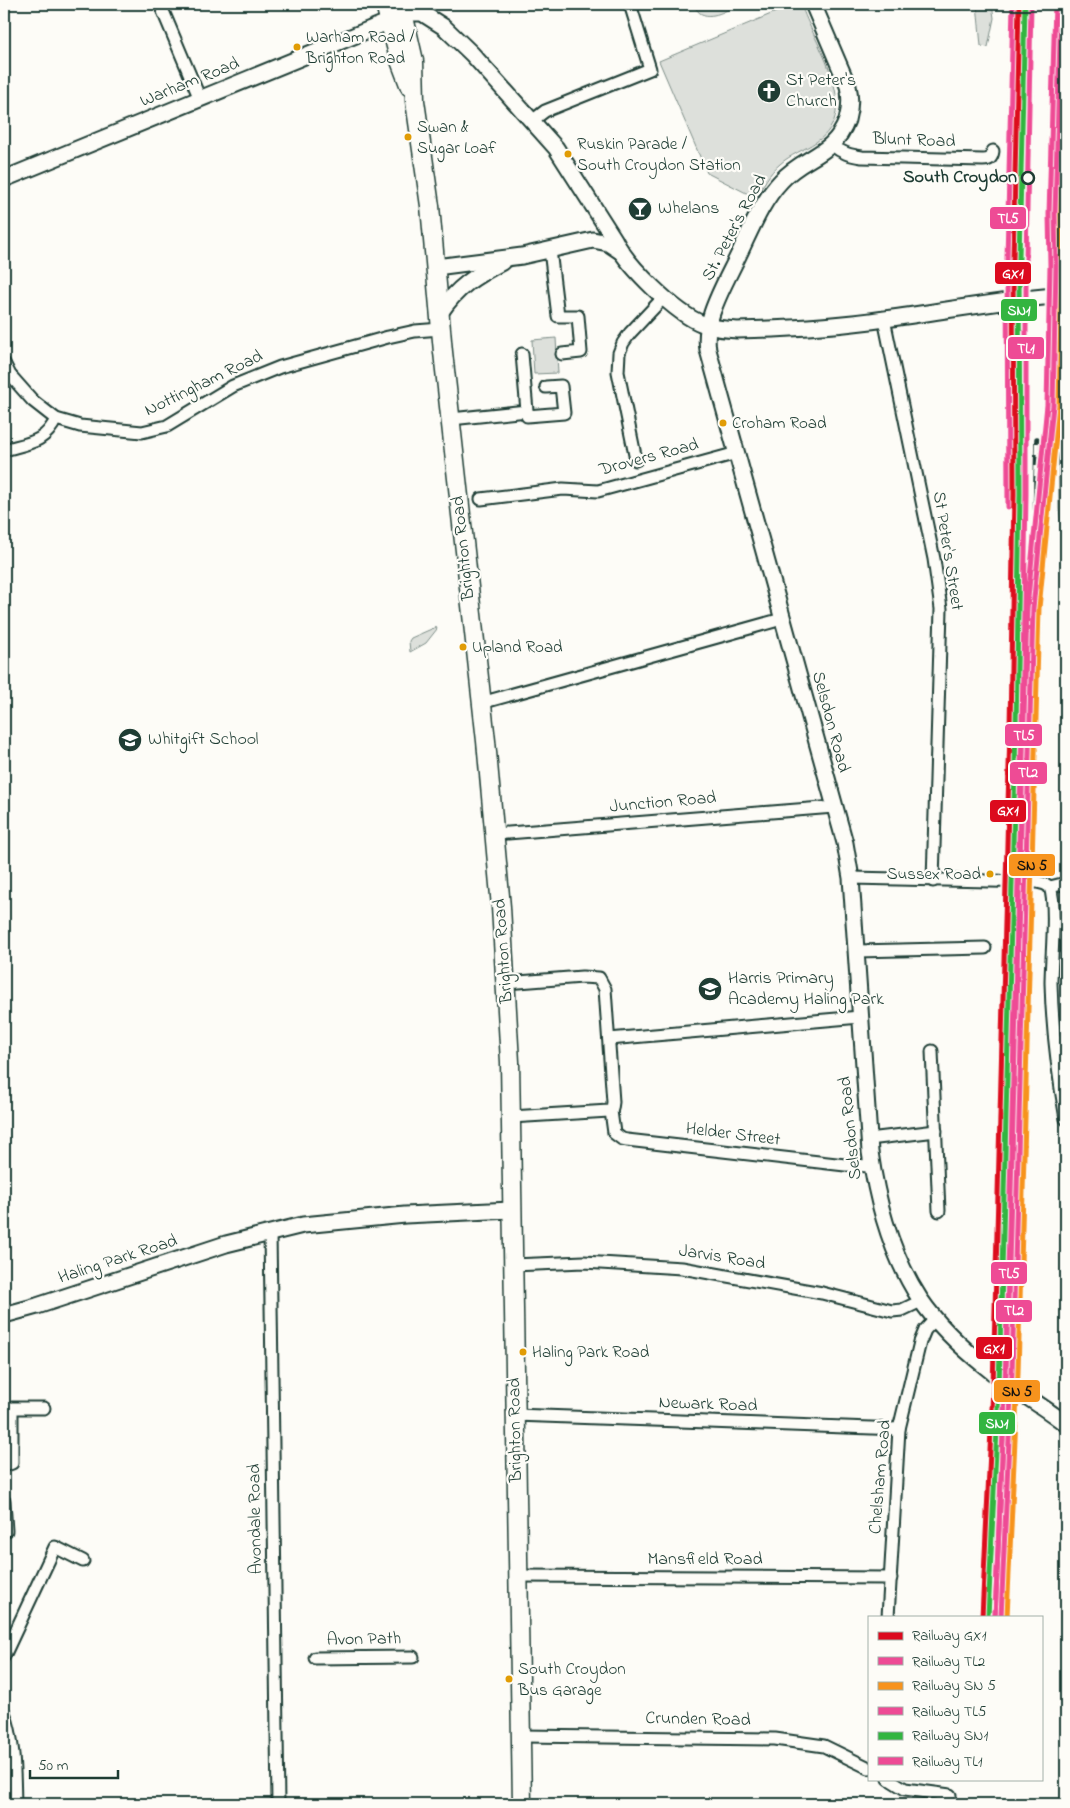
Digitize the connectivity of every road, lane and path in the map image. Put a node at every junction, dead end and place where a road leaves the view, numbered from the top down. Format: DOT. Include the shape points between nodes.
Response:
graph roads {
  1 [pos="160,4"];
  2 [pos="385,4"];
  3 [pos="630,4"];
  4 [pos="814,4"];
  5 [pos="400,16"];
  6 [pos="200,99"];
  7 [pos="532,121"];
  8 [pos="832,145"];
  9 [pos="994,152"];
  10 [pos="4,179"];
  11 [pos="584,192"];
  12 [pos="599,241"];
  13 [pos="550,250"];
  14 [pos="620,252"];
  15 [pos="517,256"];
  16 [pos="436,267"];
  17 [pos="1066,294"];
  18 [pos="664,297"];
  19 [pos="884,320"];
  20 [pos="441,321"];
  21 [pos="709,327"];
  22 [pos="522,354"];
  23 [pos="562,354"];
  24 [pos="4,363"];
  25 [pos="546,387"];
  26 [pos="527,411"];
  27 [pos="56,419"];
  28 [pos="451,419"];
  29 [pos="4,450"];
  30 [pos="737,453"];
  31 [pos="636,460"];
  32 [pos="481,500"];
  33 [pos="782,620"];
  34 [pos="481,703"];
  35 [pos="834,807"];
  36 [pos="495,834"];
  37 [pos="851,878"];
  38 [pos="932,881"];
  39 [pos="1066,883"];
  40 [pos="1050,888"];
  41 [pos="985,948"];
  42 [pos="857,951"];
  43 [pos="506,983"];
  44 [pos="860,1018"];
  45 [pos="609,1039"];
  46 [pos="932,1051"];
  47 [pos="611,1111"];
  48 [pos="511,1117"];
  49 [pos="1066,1119"];
  50 [pos="936,1131"];
  51 [pos="869,1139"];
  52 [pos="872,1166"];
  53 [pos="511,1210"];
  54 [pos="939,1212"];
  55 [pos="270,1233"];
  56 [pos="513,1265"];
  57 [pos="921,1301"];
  58 [pos="4,1315"];
  59 [pos="936,1318"];
  60 [pos="44,1408"];
  61 [pos="515,1415"];
  62 [pos="1066,1424"];
  63 [pos="900,1429"];
  64 [pos="4,1466"];
  65 [pos="4,1501"];
  66 [pos="4,1531"];
  67 [pos="83,1561"];
  68 [pos="518,1576"];
  69 [pos="890,1578"];
  70 [pos="888,1616"];
  71 [pos="4,1656"];
  72 [pos="412,1657"];
  73 [pos="315,1658"];
  74 [pos="4,1712"];
  75 [pos="522,1736"];
  76 [pos="868,1768"];
  77 [pos="891,1780"];
  78 [pos="950,1795"];
  79 [pos="15,1804"];
  80 [pos="278,1804"];
  81 [pos="522,1804"];
  1 -- 6 [label="street"];
  2 -- 5 [label="main road, Brighton Road"];
  3 -- 7 [label="street" via="650,69 545,112"];
  4 -- 8 [label="main road, St. Peter's Road" via="850,95 846,122"];
  5 -- 6 [label="main road, Warham Road"];
  5 -- 7 [label="main road" via="416,12 429,16 444,27 493,75"];
  5 -- 16 [label="main road, Brighton Road" via="414,61 415,101"];
  6 -- 10 [label="main road, Warham Road"];
  7 -- 11 [label="main road" via="561,155"];
  8 -- 9 [label="street, Blunt Road" via="841,152 862,157 989,160"];
  8 -- 21 [label="main road, St. Peter's Road" via="791,171 774,188 726,282"];
  11 -- 12 [label="main road"];
  11 -- 14 [label="main road"];
  12 -- 13 [label="main road"];
  12 -- 14 [label="main road"];
  13 -- 15 [label="main road"];
  13 -- 23 [label="street" via="558,316 578,316 582,352"];
  14 -- 18 [label="main road"];
  15 -- 16 [label="main road"];
  15 -- 20 [label="main road" via="465,283 450,299"];
  16 -- 20 [label="main road, Brighton Road"];
  17 -- 19 [label="main road" via="1024,297"];
  18 -- 21 [label="main road"];
  18 -- 31 [label="street" via="622,343 619,353 618,372"];
  19 -- 21 [label="main road" via="752,330"];
  19 -- 38 [label="street, St Peter's Street" via="934,559 941,609"];
  20 -- 27 [label="street, Nottingham Road" via="280,367 233,386 174,422 151,431 92,428"];
  20 -- 28 [label="main road, Brighton Road"];
  21 -- 30 [label="main road, Selsdon Road" via="708,350"];
  22 -- 26 [label="street"];
  24 -- 27 [label="street, Nottingham Road" via="10,375 38,407"];
  25 -- 26 [label="street" via="561,386 564,413 527,416"];
  26 -- 28 [label="street"];
  27 -- 29 [label="street" via="41,438"];
  28 -- 34 [label="main road, Brighton Road"];
  30 -- 32 [label="street, Drovers Road" via="598,491 562,489"];
  30 -- 33 [label="main road, Selsdon Road"];
  33 -- 34 [label="street"];
  33 -- 35 [label="main road, Selsdon Road"];
  34 -- 36 [label="main road, Brighton Road"];
  35 -- 36 [label="street, Junction Road"];
  35 -- 37 [label="main road, Selsdon Road"];
  36 -- 43 [label="main road, Brighton Road"];
  37 -- 38 [label="street"];
  37 -- 42 [label="main road, Selsdon Road"];
  38 -- 40 [label="street" via="1037,882"];
  39 -- 40 [label="street"];
  40 -- 49 [label="street" via="1053,1020"];
  41 -- 42 [label="street"];
  42 -- 44 [label="main road, Selsdon Road"];
  43 -- 45 [label="street" via="599,978 605,988"];
  43 -- 48 [label="main road, Brighton Road"];
  44 -- 45 [label="street"];
  44 -- 51 [label="main road, Selsdon Road"];
  45 -- 47 [label="street"];
  46 -- 50 [label="street"];
  47 -- 48 [label="street"];
  47 -- 52 [label="street, Helder Street" via="614,1133 627,1140"];
  48 -- 53 [label="main road, Brighton Road"];
  50 -- 51 [label="street"];
  50 -- 54 [label="street"];
  51 -- 52 [label="main road, Selsdon Road"];
  52 -- 57 [label="main road, Selsdon Road" via="890,1234"];
  53 -- 55 [label="main road, Haling Park Road" via="318,1223"];
  53 -- 56 [label="main road, Brighton Road"];
  55 -- 58 [label="main road, Haling Park Road" via="216,1247"];
  55 -- 80 [label="street, Avondale Road"];
  56 -- 57 [label="street, Jarvis Road" via="584,1262 682,1268 822,1293 892,1311"];
  56 -- 61 [label="main road, Brighton Road"];
  57 -- 59 [label="main road, Selsdon Road"];
  59 -- 62 [label="main road, Selsdon Road" via="985,1366"];
  59 -- 63 [label="street, Chelsham Road" via="920,1342"];
  60 -- 64 [label="street" via="12,1408 12,1463"];
  61 -- 63 [label="street, Newark Road"];
  61 -- 68 [label="main road, Brighton Road"];
  63 -- 69 [label="street, Chelsham Road"];
  65 -- 66 [label="street"];
  67 -- 71 [label="street" via="55,1547"];
  68 -- 69 [label="street, Mansfield Road"];
  68 -- 75 [label="main road, Brighton Road"];
  69 -- 70 [label="street, Chelsham Road"];
  72 -- 73 [label="street, Avon Path"];
  74 -- 79 [label="street" via="13,1749"];
  75 -- 76 [label="street, Crunden Road" via="775,1739 824,1746"];
  75 -- 81 [label="main road, Brighton Road"];
  77 -- 78 [label="street" via="905,1789"];
}
